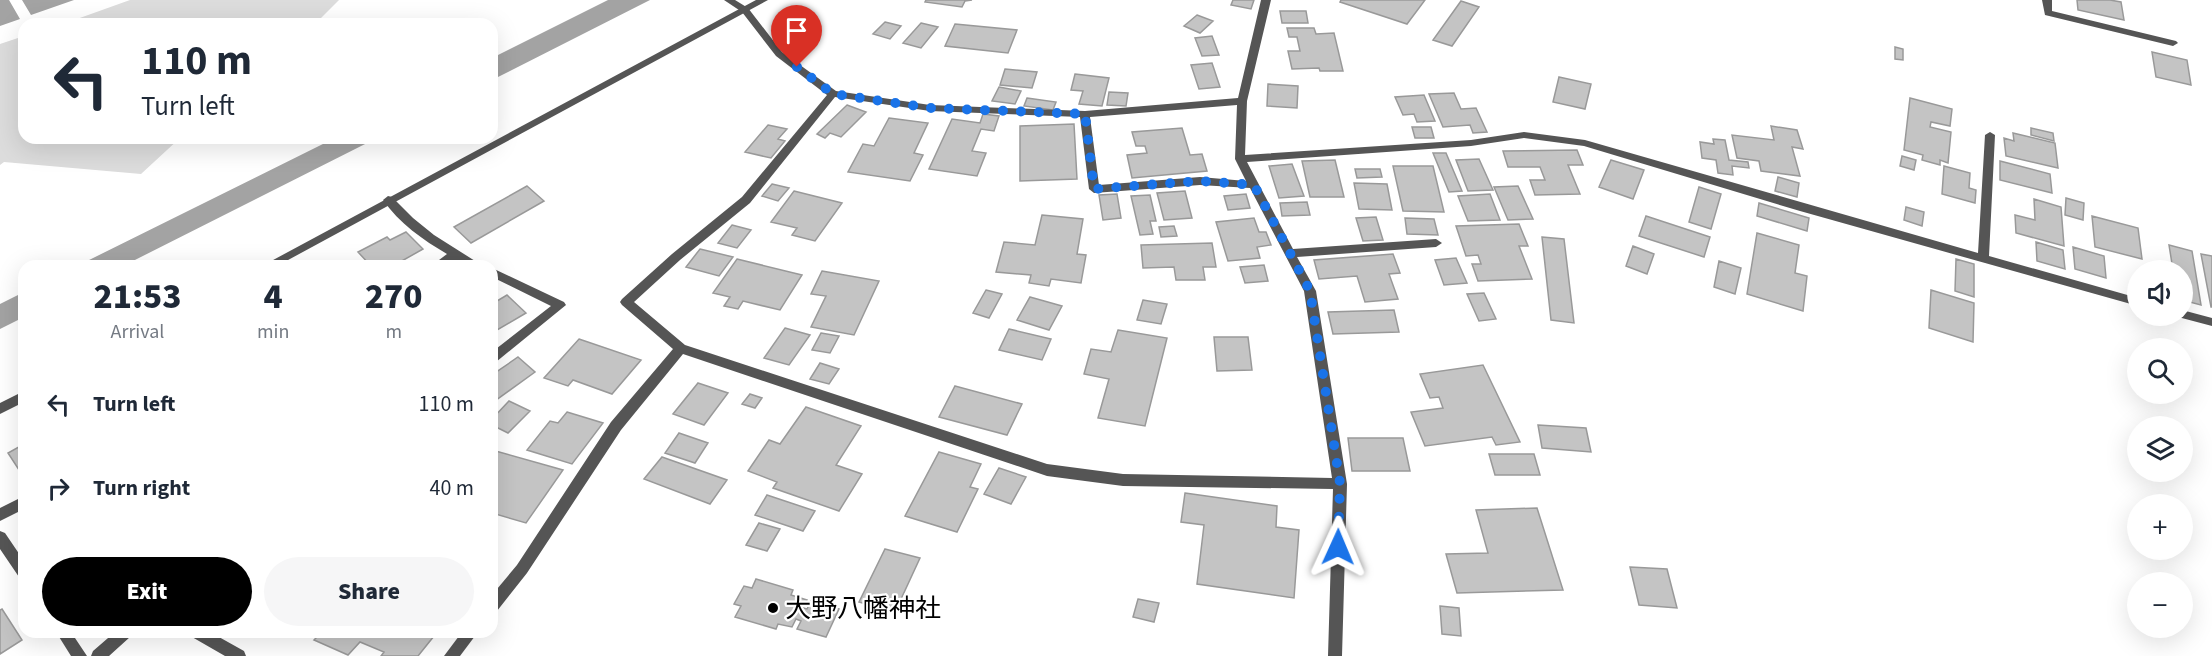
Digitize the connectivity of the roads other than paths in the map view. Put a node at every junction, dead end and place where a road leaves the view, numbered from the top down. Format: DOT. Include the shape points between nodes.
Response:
graph roads {
  1 [pos="729,0"];
  2 [pos="763,0"];
  3 [pos="1266,0"];
  4 [pos="2047,0"];
  5 [pos="745,10"];
  6 [pos="2173,43"];
  7 [pos="833,94"];
  8 [pos="1242,101"];
  9 [pos="1085,114"];
  10 [pos="1990,135"];
  11 [pos="498,141"];
  12 [pos="493,144"];
  13 [pos="1240,159"];
  14 [pos="1254,185"];
  15 [pos="388,200"];
  16 [pos="1436,243"];
  17 [pos="1290,253"];
  18 [pos="455,255"];
  19 [pos="1983,258"];
  20 [pos="278,260"];
  21 [pos="446,260"];
  22 [pos="465,260"];
  23 [pos="498,275"];
  24 [pos="2127,299"];
  25 [pos="2193,317"];
  26 [pos="2212,322"];
  27 [pos="681,348"];
  28 [pos="498,354"];
  29 [pos="18,399"];
  30 [pos="0,409"];
  31 [pos="1340,483"];
  32 [pos="18,505"];
  33 [pos="0,515"];
  34 [pos="0,537"];
  35 [pos="18,564"];
  36 [pos="498,599"];
  37 [pos="67,638"];
  38 [pos="118,638"];
  39 [pos="208,638"];
  40 [pos="466,638"];
  41 [pos="80,656"];
  42 [pos="98,656"];
  43 [pos="239,656"];
  44 [pos="451,656"];
  45 [pos="1335,656"];
  1 -- 5 [label="street"];
  2 -- 5 [label="street"];
  3 -- 8 [label="street"];
  4 -- 6 [label="street" via="2048,13"];
  5 -- 7 [label="street" via="779,54"];
  5 -- 11 [label="street"];
  7 -- 9 [label="street" via="930,108"];
  7 -- 27 [label="street" via="746,200 626,302"];
  8 -- 9 [label="street"];
  8 -- 13 [label="street"];
  9 -- 14 [label="street" via="1094,189 1200,181"];
  10 -- 19 [label="street"];
  12 -- 15 [label="street"];
  13 -- 14 [label="street"];
  13 -- 19 [label="street" via="1471,143 1524,135 1585,143"];
  14 -- 17 [label="street"];
  15 -- 18 [label="street" via="404,218"];
  15 -- 20 [label="street"];
  16 -- 17 [label="street"];
  17 -- 31 [label="street" via="1310,291"];
  18 -- 21 [label="street"];
  18 -- 22 [label="street"];
  19 -- 24 [label="street"];
  23 -- 28 [label="street" via="560,305"];
  25 -- 26 [label="street"];
  27 -- 31 [label="street" via="1047,470 1123,480"];
  27 -- 36 [label="street" via="616,426 522,569"];
  29 -- 30 [label="street"];
  31 -- 45 [label="street"];
  32 -- 33 [label="street"];
  34 -- 35 [label="street"];
  37 -- 41 [label="street"];
  38 -- 42 [label="street"];
  39 -- 43 [label="street"];
  40 -- 44 [label="street"];
}
